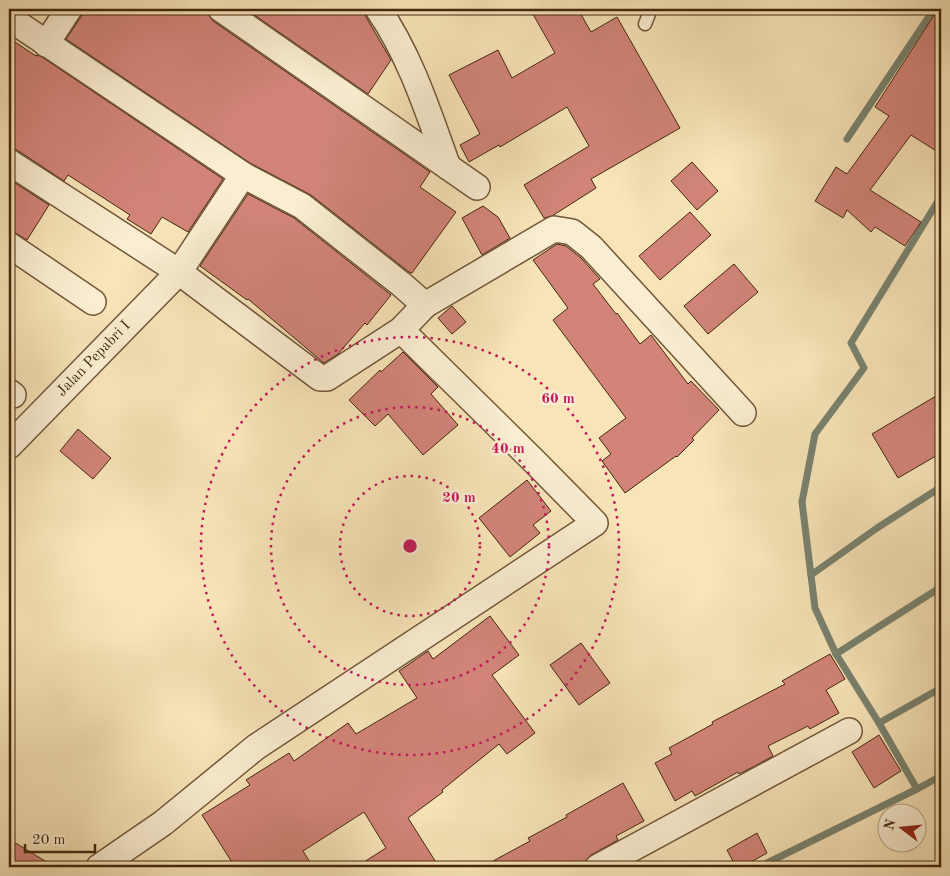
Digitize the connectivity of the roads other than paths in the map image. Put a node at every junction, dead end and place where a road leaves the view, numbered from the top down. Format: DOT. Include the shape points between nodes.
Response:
graph roads {
  1 [pos="69,9"];
  2 [pos="221,9"];
  3 [pos="378,9"];
  4 [pos="651,9"];
  5 [pos="9,18"];
  6 [pos="645,24"];
  7 [pos="46,44"];
  8 [pos="9,162"];
  9 [pos="448,166"];
  10 [pos="243,176"];
  11 [pos="477,187"];
  12 [pos="9,244"];
  13 [pos="179,272"];
  14 [pos="93,302"];
  15 [pos="425,306"];
  16 [pos="401,330"];
  17 [pos="743,413"];
  18 [pos="9,446"];
  19 [pos="849,731"];
  20 [pos="99,867"];
  21 [pos="598,867"];
  1 -- 7 [label="street"];
  2 -- 9 [label="street"];
  3 -- 9 [label="street" via="416,80"];
  4 -- 6 [label="lane"];
  5 -- 7 [label="street"];
  7 -- 10 [label="street"];
  8 -- 13 [label="street"];
  9 -- 11 [label="street"];
  10 -- 13 [label="street, Jalan Pepabri I"];
  10 -- 15 [label="street" via="302,206"];
  12 -- 14 [label="street"];
  13 -- 16 [label="street" via="320,378 327,378"];
  13 -- 18 [label="street, Jalan Pepabri I"];
  15 -- 16 [label="street"];
  15 -- 17 [label="street" via="554,229 572,232 592,247"];
  16 -- 20 [label="street" via="595,523 256,747 163,823"];
  19 -- 21 [label="street"];
}
